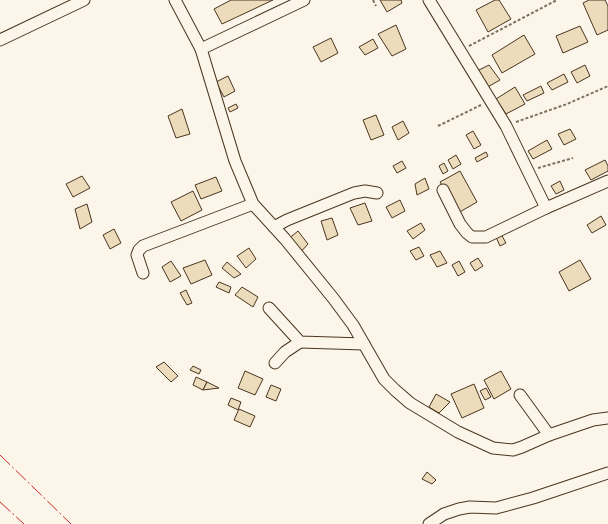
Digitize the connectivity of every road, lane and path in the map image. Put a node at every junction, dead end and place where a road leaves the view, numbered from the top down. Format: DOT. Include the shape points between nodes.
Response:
graph roads {
  1 [pos="84,0"];
  2 [pos="175,0"];
  3 [pos="304,0"];
  4 [pos="373,0"];
  5 [pos="429,0"];
  6 [pos="557,0"];
  7 [pos="376,6"];
  8 [pos="0,40"];
  9 [pos="201,49"];
  10 [pos="459,51"];
  11 [pos="608,86"];
  12 [pos="490,101"];
  13 [pos="438,126"];
  14 [pos="506,126"];
  15 [pos="573,158"];
  16 [pos="527,171"];
  17 [pos="608,181"];
  18 [pos="443,190"];
  19 [pos="377,193"];
  20 [pos="254,204"];
  21 [pos="546,208"];
  22 [pos="274,227"];
  23 [pos="143,273"];
  24 [pos="268,308"];
  25 [pos="300,342"];
  26 [pos="364,344"];
  27 [pos="275,363"];
  28 [pos="520,395"];
  29 [pos="608,418"];
  30 [pos="549,435"];
  31 [pos="608,473"];
  32 [pos="428,524"];
  1 -- 8 [label="street"];
  2 -- 9 [label="street"];
  3 -- 9 [label="street"];
  4 -- 7 [label="path"];
  5 -- 10 [label="street"];
  6 -- 10 [label="path"];
  9 -- 20 [label="street" via="235,161"];
  10 -- 12 [label="street"];
  11 -- 14 [label="path"];
  12 -- 13 [label="path"];
  12 -- 14 [label="street"];
  14 -- 16 [label="street"];
  15 -- 16 [label="path"];
  16 -- 21 [label="street"];
  17 -- 21 [label="street"];
  18 -- 21 [label="street" via="460,224 472,237 486,237"];
  19 -- 22 [label="street" via="354,193"];
  20 -- 22 [label="street"];
  20 -- 23 [label="street" via="143,246 137,255"];
  22 -- 26 [label="street" via="333,298"];
  24 -- 25 [label="street"];
  25 -- 26 [label="street"];
  25 -- 27 [label="street"];
  26 -- 30 [label="street" via="384,379 395,390 410,403 458,432 493,448 508,449 522,447"];
  28 -- 30 [label="street"];
  29 -- 30 [label="street" via="593,420"];
  31 -- 32 [label="street" via="496,508 458,508"];
}
